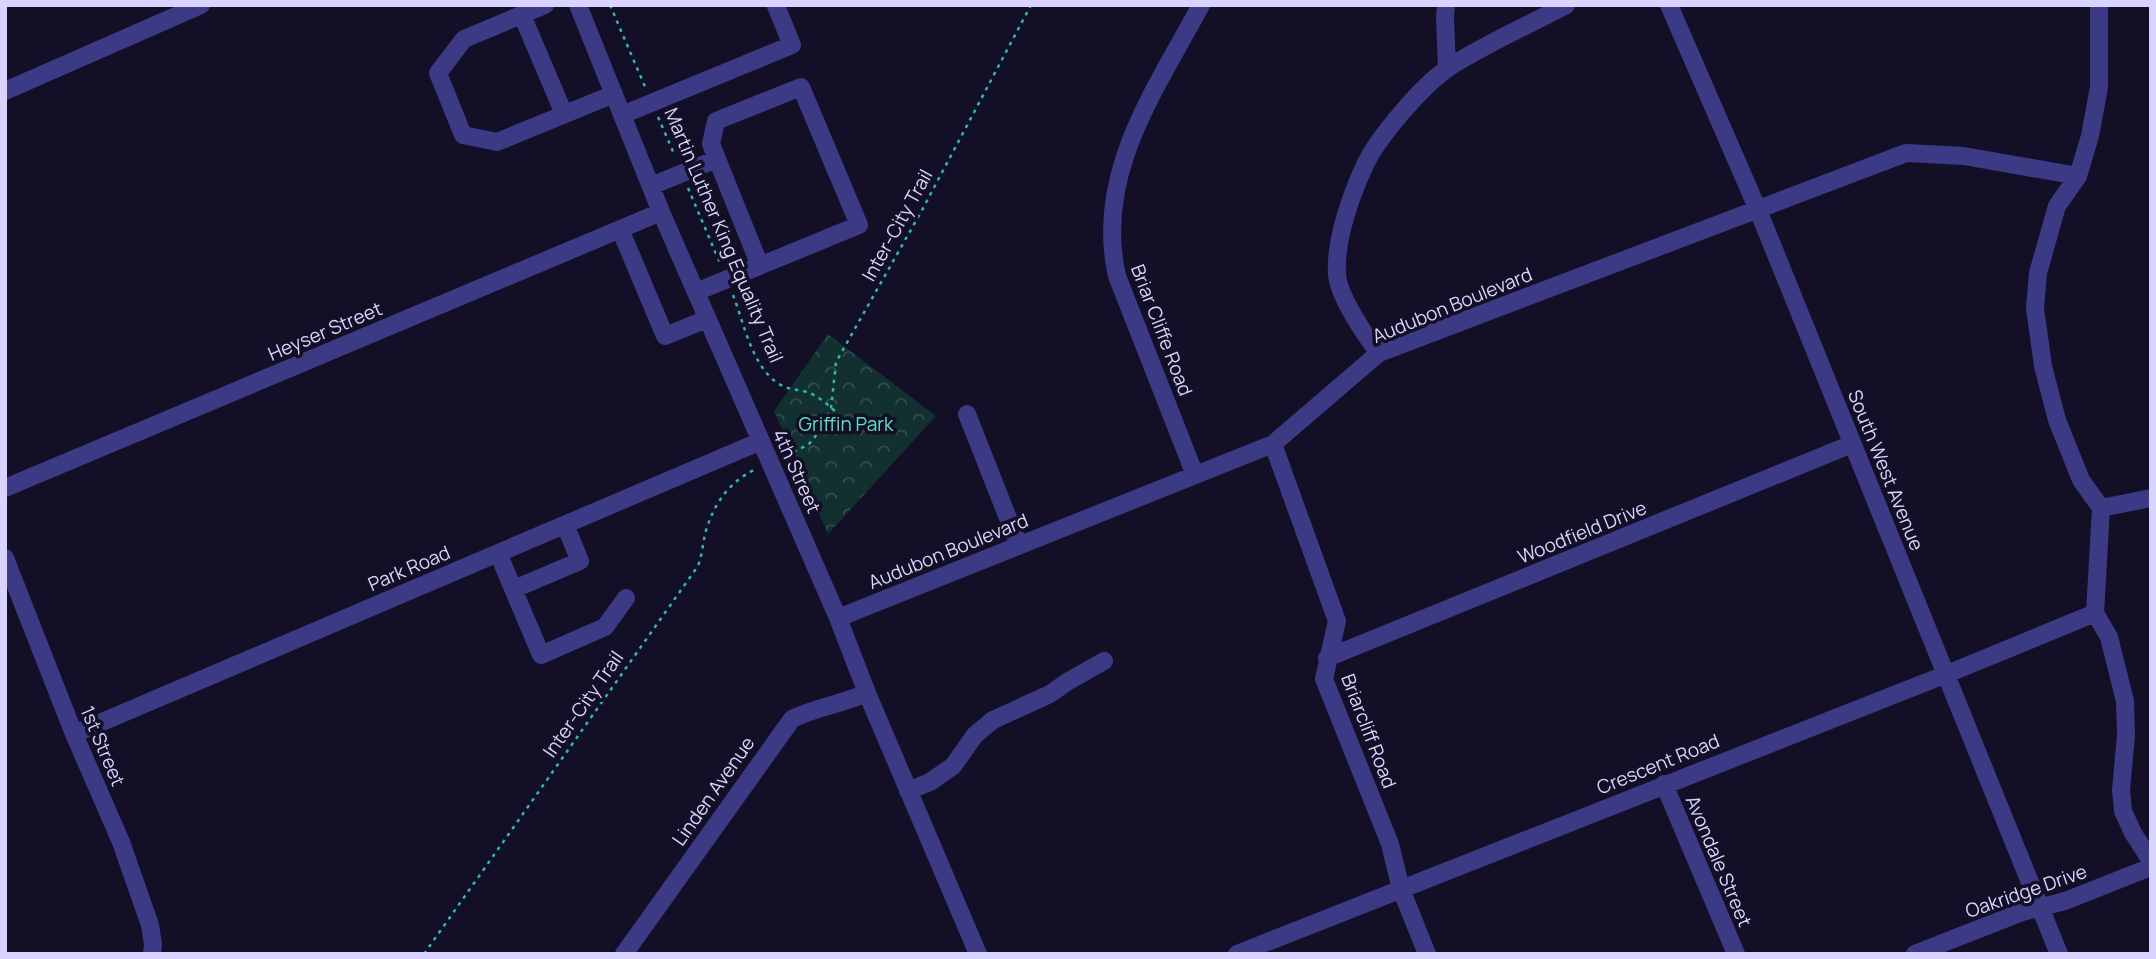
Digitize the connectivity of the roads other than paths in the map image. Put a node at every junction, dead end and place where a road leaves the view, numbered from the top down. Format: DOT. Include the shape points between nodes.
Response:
graph roads {
  1 [pos="201,5"];
  2 [pos="545,5"];
  3 [pos="578,5"];
  4 [pos="1202,5"];
  5 [pos="1446,5"];
  6 [pos="1566,5"];
  7 [pos="1669,5"];
  8 [pos="2099,5"];
  9 [pos="776,6"];
  10 [pos="522,15"];
  11 [pos="1447,69"];
  12 [pos="5,91"];
  13 [pos="614,94"];
  14 [pos="564,114"];
  15 [pos="622,115"];
  16 [pos="717,159"];
  17 [pos="2078,176"];
  18 [pos="651,186"];
  19 [pos="1758,210"];
  20 [pos="661,212"];
  21 [pos="620,229"];
  22 [pos="760,266"];
  23 [pos="696,292"];
  24 [pos="707,319"];
  25 [pos="1379,353"];
  26 [pos="967,414"];
  27 [pos="761,441"];
  28 [pos="1273,444"];
  29 [pos="1852,444"];
  30 [pos="1195,475"];
  31 [pos="5,488"];
  32 [pos="2151,498"];
  33 [pos="2101,508"];
  34 [pos="565,525"];
  35 [pos="1018,545"];
  36 [pos="498,553"];
  37 [pos="5,558"];
  38 [pos="514,589"];
  39 [pos="626,598"];
  40 [pos="2095,612"];
  41 [pos="838,618"];
  42 [pos="1327,658"];
  43 [pos="1104,661"];
  44 [pos="1947,674"];
  45 [pos="867,693"];
  46 [pos="74,734"];
  47 [pos="1664,784"];
  48 [pos="908,791"];
  49 [pos="2151,861"];
  50 [pos="2151,867"];
  51 [pos="1401,889"];
  52 [pos="2039,907"];
  53 [pos="152,954"];
  54 [pos="624,954"];
  55 [pos="978,954"];
  56 [pos="1237,954"];
  57 [pos="1427,954"];
  58 [pos="1735,954"];
  59 [pos="1915,954"];
  60 [pos="2059,954"];
  1 -- 12 [label="street"];
  2 -- 10 [label="street"];
  3 -- 13 [label="street, 4th Street"];
  4 -- 30 [label="street, Briar Cliffe Road" via="1132,139 1119,172 1111,218 1117,276"];
  5 -- 11 [label="street"];
  6 -- 11 [label="street"];
  7 -- 19 [label="street, South West Avenue"];
  8 -- 17 [label="street" via="2099,87"];
  9 -- 15 [label="street" via="792,46"];
  10 -- 14 [label="street"];
  10 -- 14 [label="street" via="464,39 438,73 463,135 497,142"];
  11 -- 25 [label="street" via="1405,108 1366,163 1341,234 1336,275 1349,306"];
  13 -- 14 [label="street"];
  13 -- 15 [label="street, 4th Street"];
  15 -- 18 [label="street, 4th Street"];
  16 -- 18 [label="street"];
  16 -- 22 [label="street"];
  16 -- 22 [label="street" via="711,144 716,121 800,87 859,225"];
  17 -- 19 [label="street, Audubon Boulevard" via="1964,156 1906,153"];
  17 -- 33 [label="street" via="2057,206 2038,273 2035,308 2057,420 2081,480"];
  18 -- 20 [label="street, 4th Street"];
  19 -- 25 [label="street, Audubon Boulevard"];
  19 -- 29 [label="street, South West Avenue"];
  20 -- 21 [label="street, Heyser Street"];
  20 -- 23 [label="street, 4th Street"];
  21 -- 24 [label="street" via="665,336"];
  21 -- 31 [label="street, Heyser Street"];
  22 -- 23 [label="street"];
  23 -- 24 [label="street, 4th Street"];
  24 -- 27 [label="street, 4th Street"];
  25 -- 28 [label="street, Audubon Boulevard"];
  26 -- 35 [label="street"];
  27 -- 34 [label="street, Park Road"];
  27 -- 41 [label="street, 4th Street"];
  28 -- 30 [label="street, Audubon Boulevard"];
  28 -- 42 [label="street, Briarcliff Road" via="1337,621"];
  29 -- 42 [label="street, Woodfield Drive"];
  29 -- 44 [label="street, South West Avenue"];
  30 -- 35 [label="street, Audubon Boulevard"];
  32 -- 33 [label="street"];
  33 -- 40 [label="street"];
  34 -- 36 [label="street, Park Road"];
  34 -- 38 [label="street" via="580,561"];
  35 -- 41 [label="street, Audubon Boulevard"];
  36 -- 38 [label="street"];
  36 -- 46 [label="street, Park Road"];
  37 -- 46 [label="street, 1st Street"];
  38 -- 39 [label="street" via="541,655 605,627"];
  40 -- 44 [label="street, Crescent Road"];
  40 -- 49 [label="street" via="2109,637 2125,701 2123,811"];
  41 -- 45 [label="street, 4th Street"];
  42 -- 51 [label="street, Briarcliff Road" via="1324,679 1390,844"];
  43 -- 48 [label="street" via="1050,694 993,720 975,735 953,766"];
  44 -- 47 [label="street, Crescent Road"];
  44 -- 52 [label="street, South West Avenue"];
  45 -- 48 [label="street, 4th Street"];
  45 -- 54 [label="street, Linden Avenue" via="792,719"];
  46 -- 53 [label="street, 1st Street" via="121,842 150,925"];
  47 -- 51 [label="street, Crescent Road"];
  47 -- 58 [label="street, Avondale Street"];
  48 -- 55 [label="street, 4th Street"];
  50 -- 52 [label="street, Oakridge Drive"];
  51 -- 56 [label="street, Crescent Road"];
  51 -- 57 [label="street, Briarcliff Road"];
  52 -- 59 [label="street, Oakridge Drive"];
  52 -- 60 [label="street, South West Avenue"];
}
